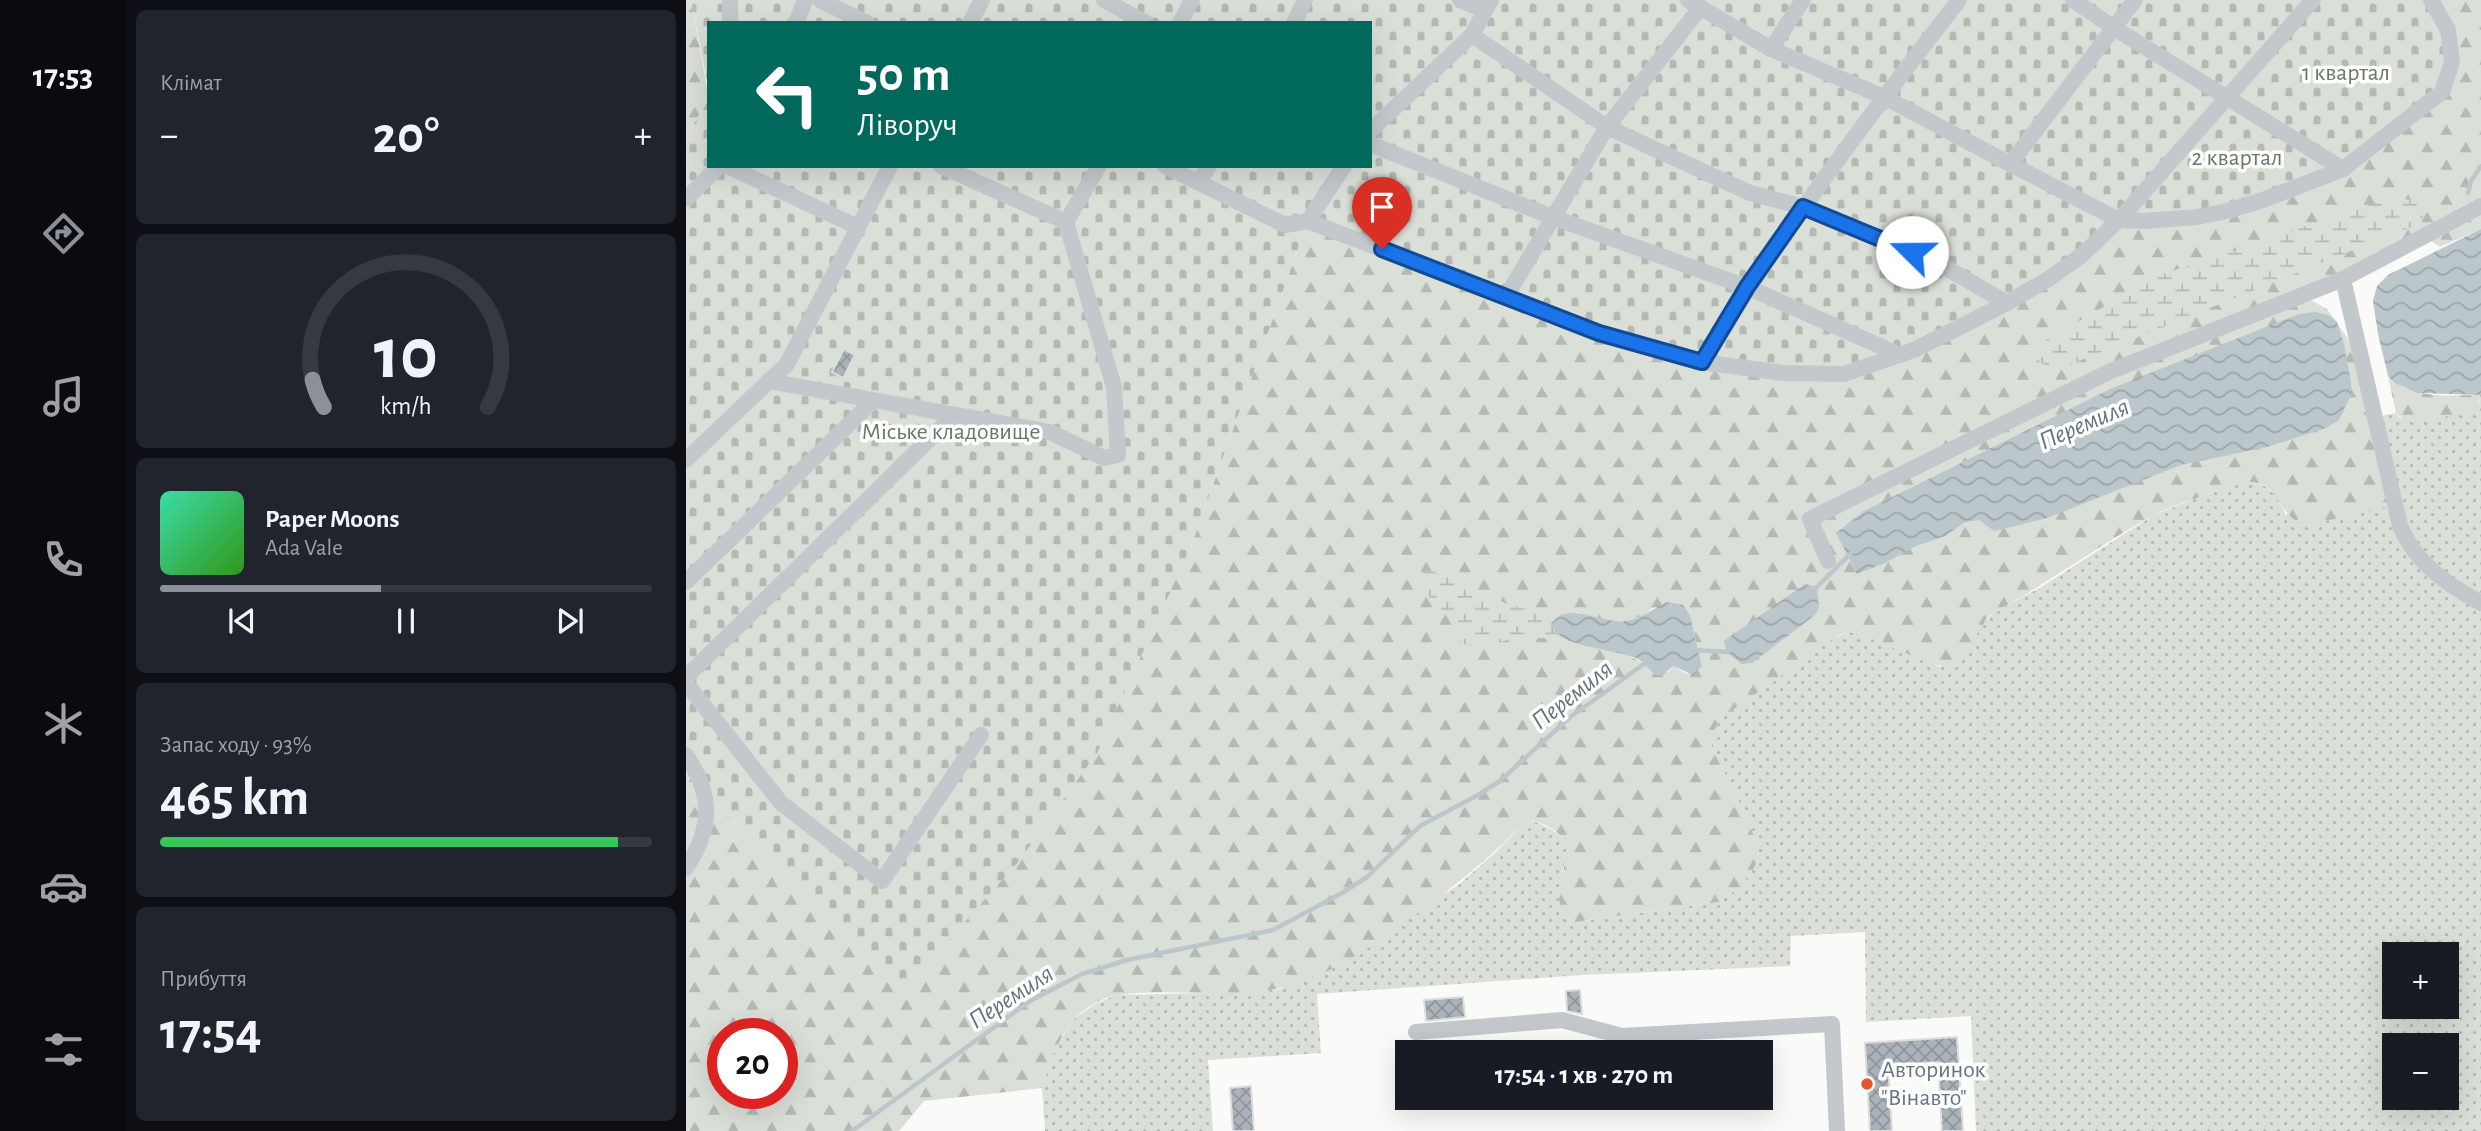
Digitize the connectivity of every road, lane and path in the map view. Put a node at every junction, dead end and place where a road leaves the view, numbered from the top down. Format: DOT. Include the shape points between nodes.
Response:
graph roads {
  1 [pos="730,0"];
  2 [pos="805,0"];
  3 [pos="820,0"];
  4 [pos="982,0"];
  5 [pos="1104,0"];
  6 [pos="1192,0"];
  7 [pos="1305,0"];
  8 [pos="1460,0"];
  9 [pos="1804,0"];
  10 [pos="1959,0"];
  11 [pos="2073,0"];
  12 [pos="2135,0"];
  13 [pos="2313,0"];
  14 [pos="2431,0"];
  15 [pos="1694,4"];
  16 [pos="1488,5"];
  17 [pos="730,21"];
  18 [pos="797,21"];
  19 [pos="863,21"];
  20 [pos="971,21"];
  21 [pos="1142,21"];
  22 [pos="1181,21"];
  23 [pos="1295,21"];
  24 [pos="2114,28"];
  25 [pos="1472,35"];
  26 [pos="1771,49"];
  27 [pos="1884,97"];
  28 [pos="2227,97"];
  29 [pos="1607,127"];
  30 [pos="1372,129"];
  31 [pos="1372,145"];
  32 [pos="2010,164"];
  33 [pos="717,168"];
  34 [pos="731,168"];
  35 [pos="889,168"];
  36 [pos="945,168"];
  37 [pos="1098,168"];
  38 [pos="1170,168"];
  39 [pos="1208,168"];
  40 [pos="1343,168"];
  41 [pos="2343,169"];
  42 [pos="1199,181"];
  43 [pos="686,199"];
  44 [pos="2481,206"];
  45 [pos="1803,207"];
  46 [pos="1552,217"];
  47 [pos="2119,220"];
  48 [pos="1308,221"];
  49 [pos="1066,222"];
  50 [pos="858,227"];
  51 [pos="2343,279"];
  52 [pos="1747,287"];
  53 [pos="1506,297"];
  54 [pos="2007,303"];
  55 [pos="1900,355"];
  56 [pos="1702,362"];
  57 [pos="768,381"];
  58 [pos="872,402"];
  59 [pos="954,415"];
  60 [pos="686,460"];
  61 [pos="1828,561"];
  62 [pos="686,582"];
  63 [pos="2481,603"];
  64 [pos="686,677"];
  65 [pos="686,683"];
  66 [pos="981,735"];
  67 [pos="686,755"];
  68 [pos="686,868"];
  69 [pos="1416,1032"];
  70 [pos="1837,1131"];
  1 -- 17 [label="lane"];
  2 -- 18 [label="lane"];
  3 -- 19 [label="lane"];
  4 -- 20 [label="lane"];
  5 -- 21 [label="lane"];
  6 -- 22 [label="lane"];
  7 -- 23 [label="lane"];
  8 -- 16 [label="lane"];
  9 -- 26 [label="lane"];
  10 -- 27 [label="lane"];
  11 -- 24 [label="lane"];
  12 -- 24 [label="lane"];
  13 -- 28 [label="lane"];
  14 -- 41 [label="lane" via="2448,30 2452,62 2442,92"];
  15 -- 26 [label="lane"];
  15 -- 29 [label="lane"];
  16 -- 25 [label="lane"];
  24 -- 28 [label="lane"];
  24 -- 32 [label="lane"];
  25 -- 29 [label="lane"];
  25 -- 30 [label="lane"];
  26 -- 27 [label="lane"];
  27 -- 32 [label="lane"];
  27 -- 45 [label="lane"];
  28 -- 41 [label="lane"];
  28 -- 47 [label="lane"];
  29 -- 45 [label="lane" via="1750,193"];
  29 -- 46 [label="lane"];
  31 -- 46 [label="lane"];
  32 -- 47 [label="lane"];
  33 -- 43 [label="lane"];
  34 -- 50 [label="lane"];
  35 -- 50 [label="lane"];
  36 -- 49 [label="lane"];
  37 -- 49 [label="lane"];
  38 -- 42 [label="lane"];
  39 -- 42 [label="lane"];
  40 -- 48 [label="lane"];
  41 -- 47 [label="lane" via="2227,211 2167,220"];
  42 -- 48 [label="lane" via="1285,225"];
  44 -- 51 [label="lane"];
  45 -- 52 [label="lane"];
  45 -- 54 [label="lane" via="1934,261"];
  46 -- 52 [label="lane"];
  46 -- 53 [label="lane"];
  47 -- 54 [label="lane" via="2082,255"];
  48 -- 53 [label="lane"];
  49 -- 59 [label="lane" via="1114,387 1118,455 1104,458 1050,432"];
  50 -- 57 [label="lane" via="787,364"];
  51 -- 61 [label="lane" via="2111,371 1810,519"];
  51 -- 63 [label="lane" via="2407,544 2437,575"];
  52 -- 55 [label="lane"];
  52 -- 56 [label="lane"];
  53 -- 56 [label="lane" via="1599,333"];
  54 -- 55 [label="lane"];
  55 -- 56 [label="lane" via="1844,374 1783,373"];
  57 -- 58 [label="lane"];
  57 -- 60 [label="lane"];
  58 -- 59 [label="lane"];
  58 -- 62 [label="lane"];
  59 -- 64 [label="lane"];
  65 -- 66 [label="lane" via="781,803 882,881"];
  67 -- 68 [label="lane" via="701,776 707,799 705,829"];
  69 -- 70 [label="lane" via="1562,1020 1622,1036 1832,1024"];
}
